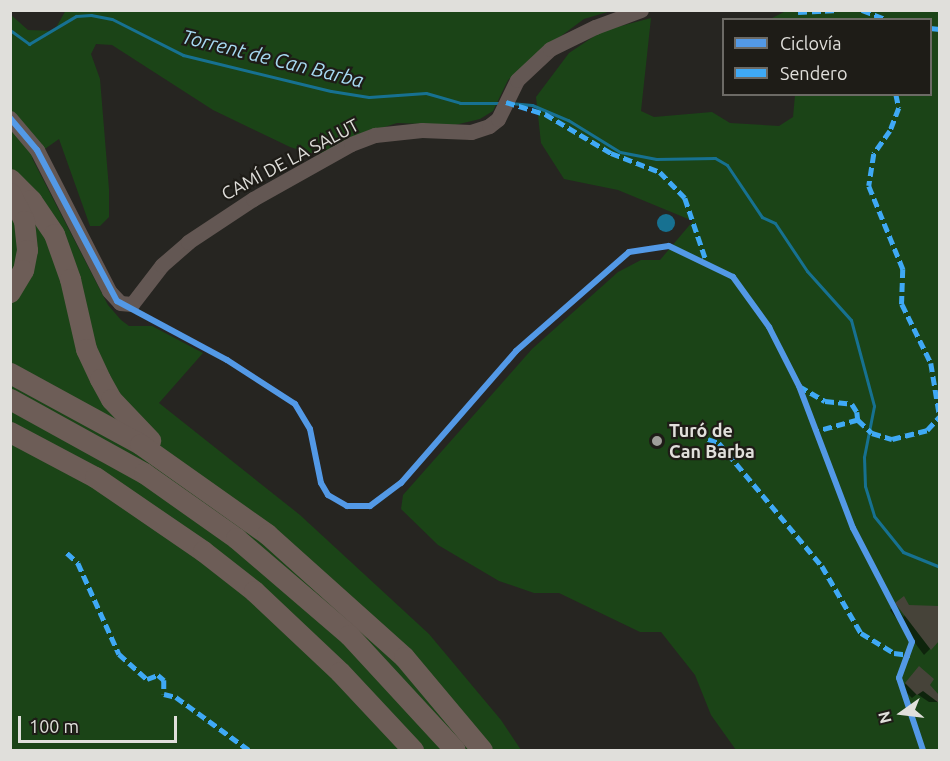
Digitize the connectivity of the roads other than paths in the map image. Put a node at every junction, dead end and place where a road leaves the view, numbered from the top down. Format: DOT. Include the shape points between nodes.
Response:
graph roads {
  1 [pos="641,10"];
  2 [pos="10,118"];
  3 [pos="10,179"];
  4 [pos="10,193"];
  5 [pos="10,292"];
  6 [pos="10,373"];
  7 [pos="10,399"];
  8 [pos="10,432"];
  9 [pos="183,472"];
  10 [pos="413,750"];
  11 [pos="455,750"];
  12 [pos="482,750"];
  1 -- 2 [label="street, CAMÍ DE LA SALUT" via="550,49 517,80 498,119 489,126 471,132 422,130 375,135 327,157 218,220 162,265 137,301 125,305 109,291 37,150"];
  3 -- 9 [label="highway" via="31,200 54,234 70,279 86,349 111,399"];
  4 -- 5 [label="highway" via="24,220 27,250 23,270"];
  6 -- 9 [label="highway" via="92,416"];
  7 -- 11 [label="highway" via="144,472 236,538 349,635"];
  8 -- 10 [label="highway" via="95,477 254,591"];
  9 -- 12 [label="highway" via="283,547 368,622 424,680"];
}
